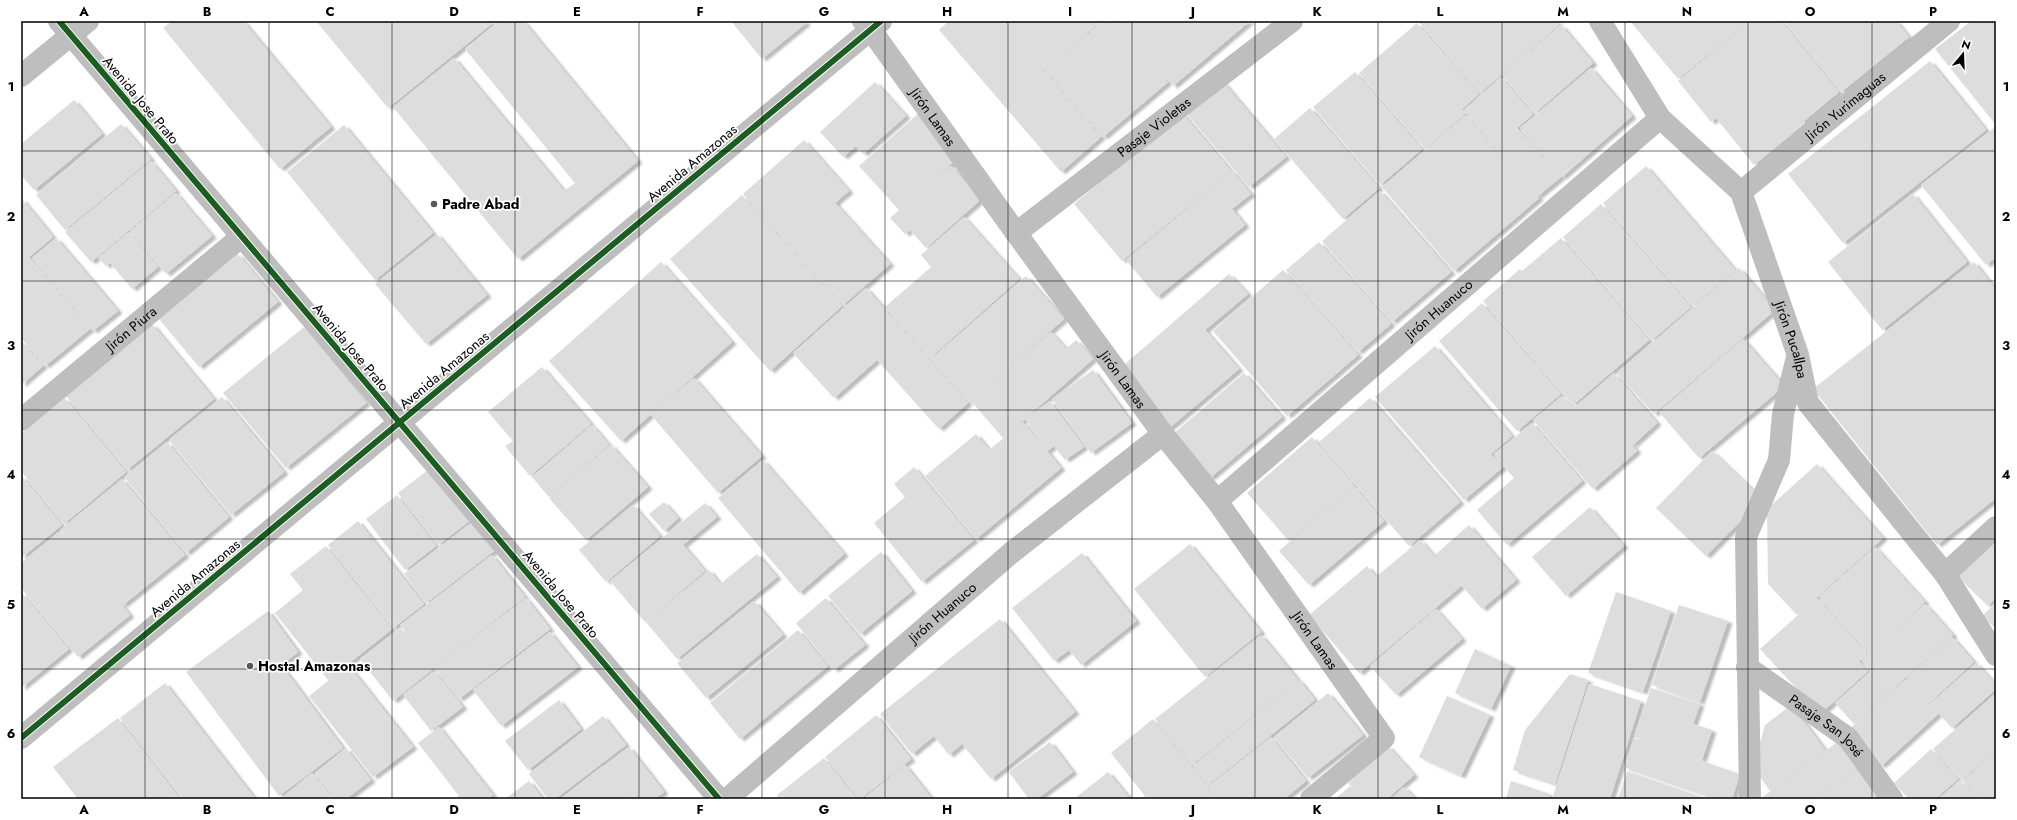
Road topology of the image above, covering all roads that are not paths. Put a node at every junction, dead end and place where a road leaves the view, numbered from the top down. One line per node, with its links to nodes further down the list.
1 (88, 21): 6 (street)
2 (1292, 21): 10 (street, Pasaje Violetas)
3 (1600, 21): 8 (street, Jirón Pucallpa)
4 (1949, 21): 9 (street, Jirón Yurimaguas)
5 (872, 24): 10 (street, Jirón Lamas); 14 (street, Avenida Amazonas)
6 (65, 28): 7 (street); 11 (street, Avenida Jose Prato)
7 (21, 76)
8 (1660, 118): 9 (street, Jirón Pucallpa); 16 (street, Jirón Huanuco)
9 (1741, 192): 12 (street, Jirón Pucallpa)
10 (1016, 233): 15 (street, Jirón Lamas)
11 (242, 237): 13 (street, Jirón Piura); 14 (street, Avenida Jose Prato)
12 (1798, 354): 18 (street, Jirón Pucallpa); 20 (street)
13 (21, 420)
14 (400, 422): 21 (street, Avenida Amazonas); 22 (street, Avenida Jose Prato)
15 (1163, 434): 16 (street, Jirón Lamas); 23 (street, Jirón Huanuco)
16 (1217, 501): 24 (street, Jirón Lamas)
17 (1996, 527): 18 (street)
18 (1945, 574): 19 (street, Jirón Pucallpa)
19 (1996, 655)
20 (1747, 667): 25 (street); 26 (street, Pasaje San José)
21 (21, 738)
22 (719, 799)
23 (727, 799)
24 (1311, 799)
25 (1750, 799)
26 (1892, 799)

